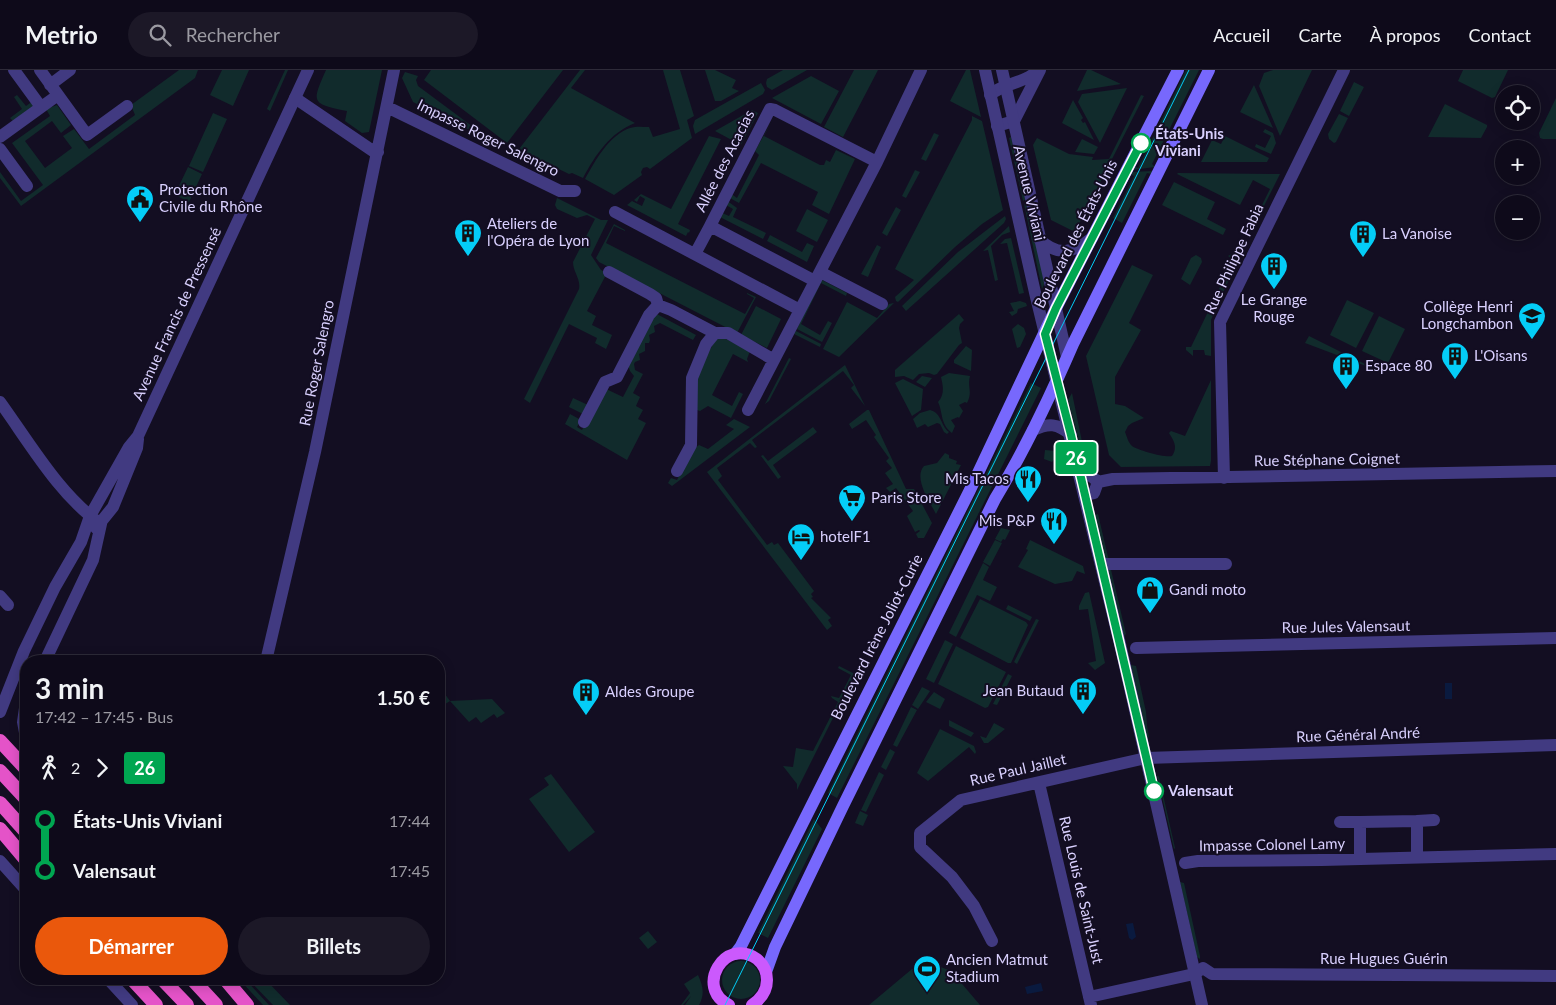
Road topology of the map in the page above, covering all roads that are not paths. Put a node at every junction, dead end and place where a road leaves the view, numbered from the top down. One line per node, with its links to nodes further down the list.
1 (14, 70): 18 (street)
2 (40, 70): 14 (street)
3 (70, 70): 14 (street)
4 (308, 70): 16 (street, Avenue Francis de Pressensé)
5 (394, 70): 19 (street, Rue Roger Salengro)
6 (921, 70): 25 (street)
7 (985, 70): 15 (street, Avenue Viviani)
8 (1003, 70): 9 (street); 13 (street, Avenue Viviani)
9 (1038, 70): 13 (street); 20 (street)
10 (1178, 70): 30 (main road, Boulevard des États-Unis)
11 (1209, 70): 41 (main road)
12 (1344, 70): 53 (street, Rue Philippe Fabia)
13 (1005, 86): 15 (street); 20 (street, Avenue Viviani)
14 (54, 90): 17 (street); 18 (street)
15 (990, 95): 21 (street, Avenue Viviani)
16 (295, 98): 24 (street); 49 (street, Avenue Francis de Pressensé)
17 (127, 106)
18 (41, 107): 22 (street)
19 (387, 107): 24 (street, Rue Roger Salengro); 27 (street, Impasse Roger Salengro)
20 (1014, 121): 21 (street); 31 (street, Avenue Viviani)
21 (997, 126): 40 (street, Avenue Viviani)
22 (0, 137)
23 (0, 149): 26 (street)
24 (378, 152): 66 (street, Rue Roger Salengro)
25 (877, 162): 29 (street, Allée des Acacias); 34 (street)
26 (27, 186)
27 (575, 192)
28 (615, 212): 32 (street)
29 (710, 226): 32 (street, Allée des Acacias); 34 (street, Allée des Acacias)
30 (1092, 238): 31 (street); 37 (main road, Boulevard des États-Unis)
31 (1039, 239): 37 (street, Avenue Viviani)
32 (694, 254): 38 (street)
33 (610, 272): 36 (street)
34 (818, 276): 35 (street, Allée des Acacias); 38 (street)
35 (882, 304)
36 (658, 306): 39 (street); 46 (street)
37 (1056, 308): 40 (main road, Boulevard des États-Unis); 41 (street, Avenue Viviani)
38 (800, 310): 42 (street)
39 (715, 333): 42 (street); 50 (street)
40 (1045, 334): 43 (street, Avenue Viviani); 92 (main road, Boulevard Irène Joliot-Curie)
41 (1067, 357): 43 (main road)
42 (774, 360): 45 (street)
43 (1057, 381): 47 (main road); 48 (street, Avenue Viviani)
44 (0, 402): 56 (street)
45 (748, 410)
46 (584, 422)
47 (1032, 430): 48 (street); 93 (main road)
48 (1071, 435): 52 (street, Avenue Viviani)
49 (138, 436): 56 (street, Avenue Francis de Pressensé); 57 (street, Avenue Francis de Pressensé)
50 (677, 471)
51 (1556, 472): 53 (street, Rue Stéphane Coignet)
52 (1080, 476): 54 (street, Rue Stéphane Coignet); 55 (street, Avenue Viviani)
53 (1224, 478): 54 (street, Rue Stéphane Coignet)
54 (1098, 482): 55 (street)
55 (1084, 495): 59 (street, Avenue Viviani)
56 (90, 516): 57 (street); 58 (street, Avenue Francis de Pressensé)
57 (101, 524): 58 (street, Avenue Francis de Pressensé); 65 (street)
58 (81, 542): 64 (street, Avenue Francis de Pressensé)
59 (1101, 564): 60 (street); 62 (street, Avenue Viviani)
60 (1226, 564)
61 (1556, 638): 63 (street, Rue Jules Valensaut)
62 (1120, 644): 63 (street); 67 (street, Avenue Viviani)
63 (1136, 648): 67 (street)
64 (22, 655)
65 (48, 655)
66 (267, 655)
67 (1123, 658): 72 (street, Avenue Viviani)
68 (20, 661): 69 (street, Avenue Francis de Pressensé)
69 (0, 712)
70 (0, 741): 73 (highway)
71 (1556, 746): 72 (street, Rue Général André)
72 (1146, 758): 75 (street, Rue Paul Jaillet); 89 (street, Avenue Viviani)
73 (20, 763)
74 (0, 771): 76 (highway)
75 (1039, 783): 91 (street, Rue Paul Jaillet); 103 (street, Rue Louis de Saint-Just)
76 (20, 793)
77 (0, 803): 82 (highway)
78 (1434, 820): 79 (street, Impasse Colonel Lamy)
79 (1417, 821): 81 (street, Impasse Colonel Lamy); 86 (street)
80 (1340, 822): 81 (street)
81 (1360, 822): 87 (street, Impasse Colonel Lamy)
82 (20, 825)
83 (0, 829): 84 (highway)
84 (20, 853)
85 (1556, 854): 86 (street, Impasse Colonel Lamy)
86 (1416, 857): 87 (street, Impasse Colonel Lamy)
87 (1360, 859): 89 (street, Impasse Colonel Lamy)
88 (0, 861): 90 (street)
89 (1171, 867): 94 (street, Avenue Viviani)
90 (20, 883)
91 (992, 941)
92 (735, 954): 93 (main road); 102 (main road)
93 (766, 972): 112 (main road)
94 (1194, 974): 95 (street, Rue Hugues Guérin); 103 (street); 113 (street, Avenue Viviani)
95 (1556, 976)
96 (114, 985): 104 (street)
97 (138, 985): 105 (highway)
98 (168, 985): 106 (highway)
99 (198, 985): 107 (highway)
100 (230, 985): 108 (highway)
101 (230, 985): 109 (highway)
102 (716, 992): 110 (main road); 111 (main road)
103 (1090, 1001)
104 (132, 1005)
105 (156, 1005)
106 (187, 1005)
107 (216, 1005)
108 (247, 1005)
109 (251, 1005)
110 (712, 1005)
111 (729, 1005)
112 (752, 1005)
113 (1202, 1005)

